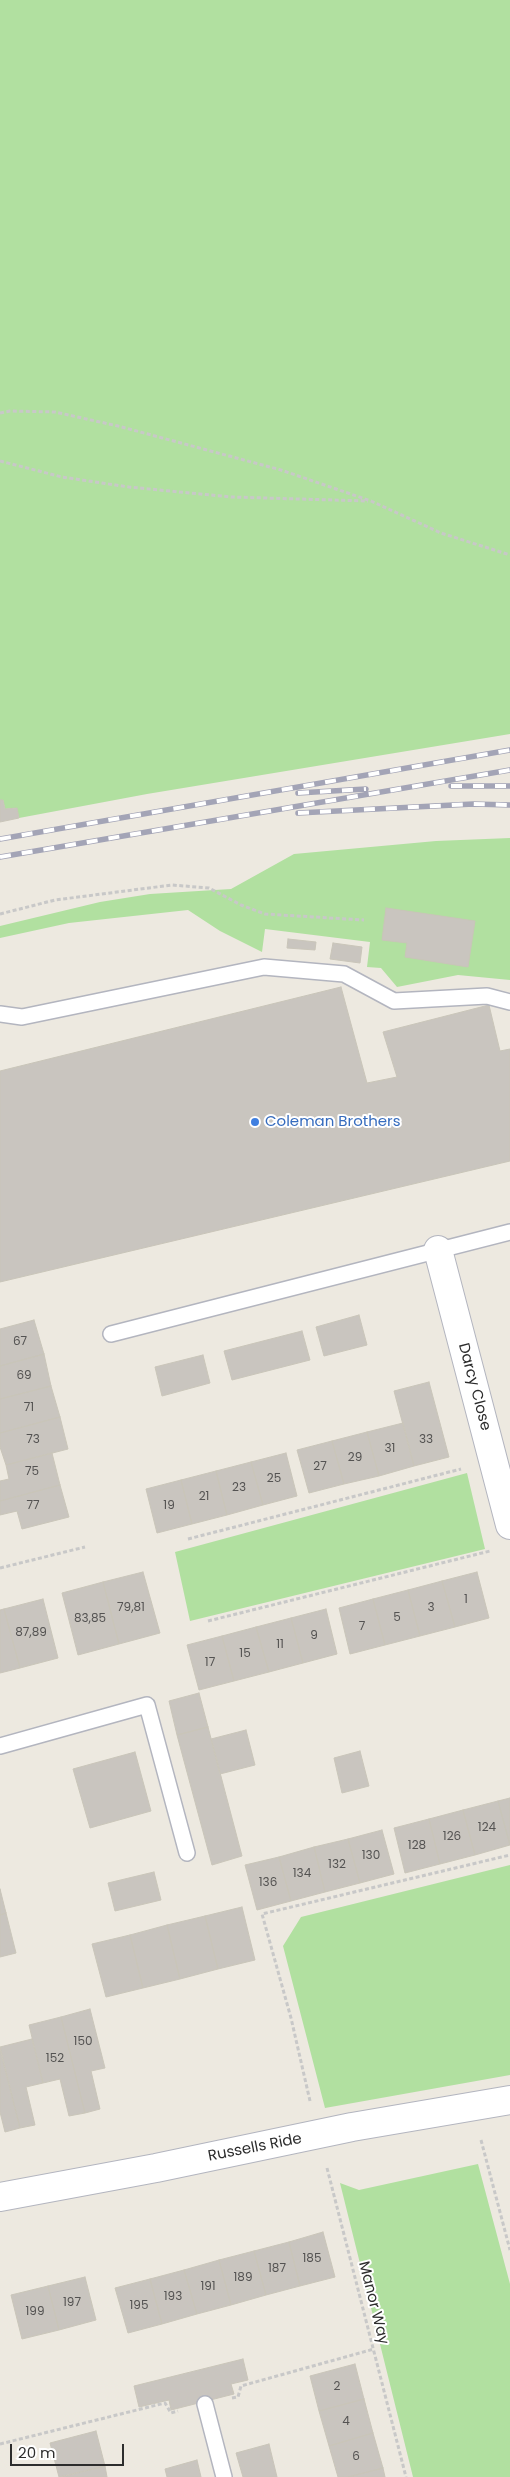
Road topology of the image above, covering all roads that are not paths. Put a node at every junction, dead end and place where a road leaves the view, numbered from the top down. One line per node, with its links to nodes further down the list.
1 (510, 1002): 2 (lane)
2 (0, 1014)
3 (510, 1232): 4 (lane)
4 (438, 1250): 5 (lane); 6 (street, Darcy Close)
5 (111, 1334)
6 (510, 1525)
7 (0, 1746): 8 (lane)
8 (187, 1853)
9 (510, 2100): 10 (street, Russells Ride)
10 (0, 2197)
11 (205, 2404): 12 (lane)
12 (224, 2477)

